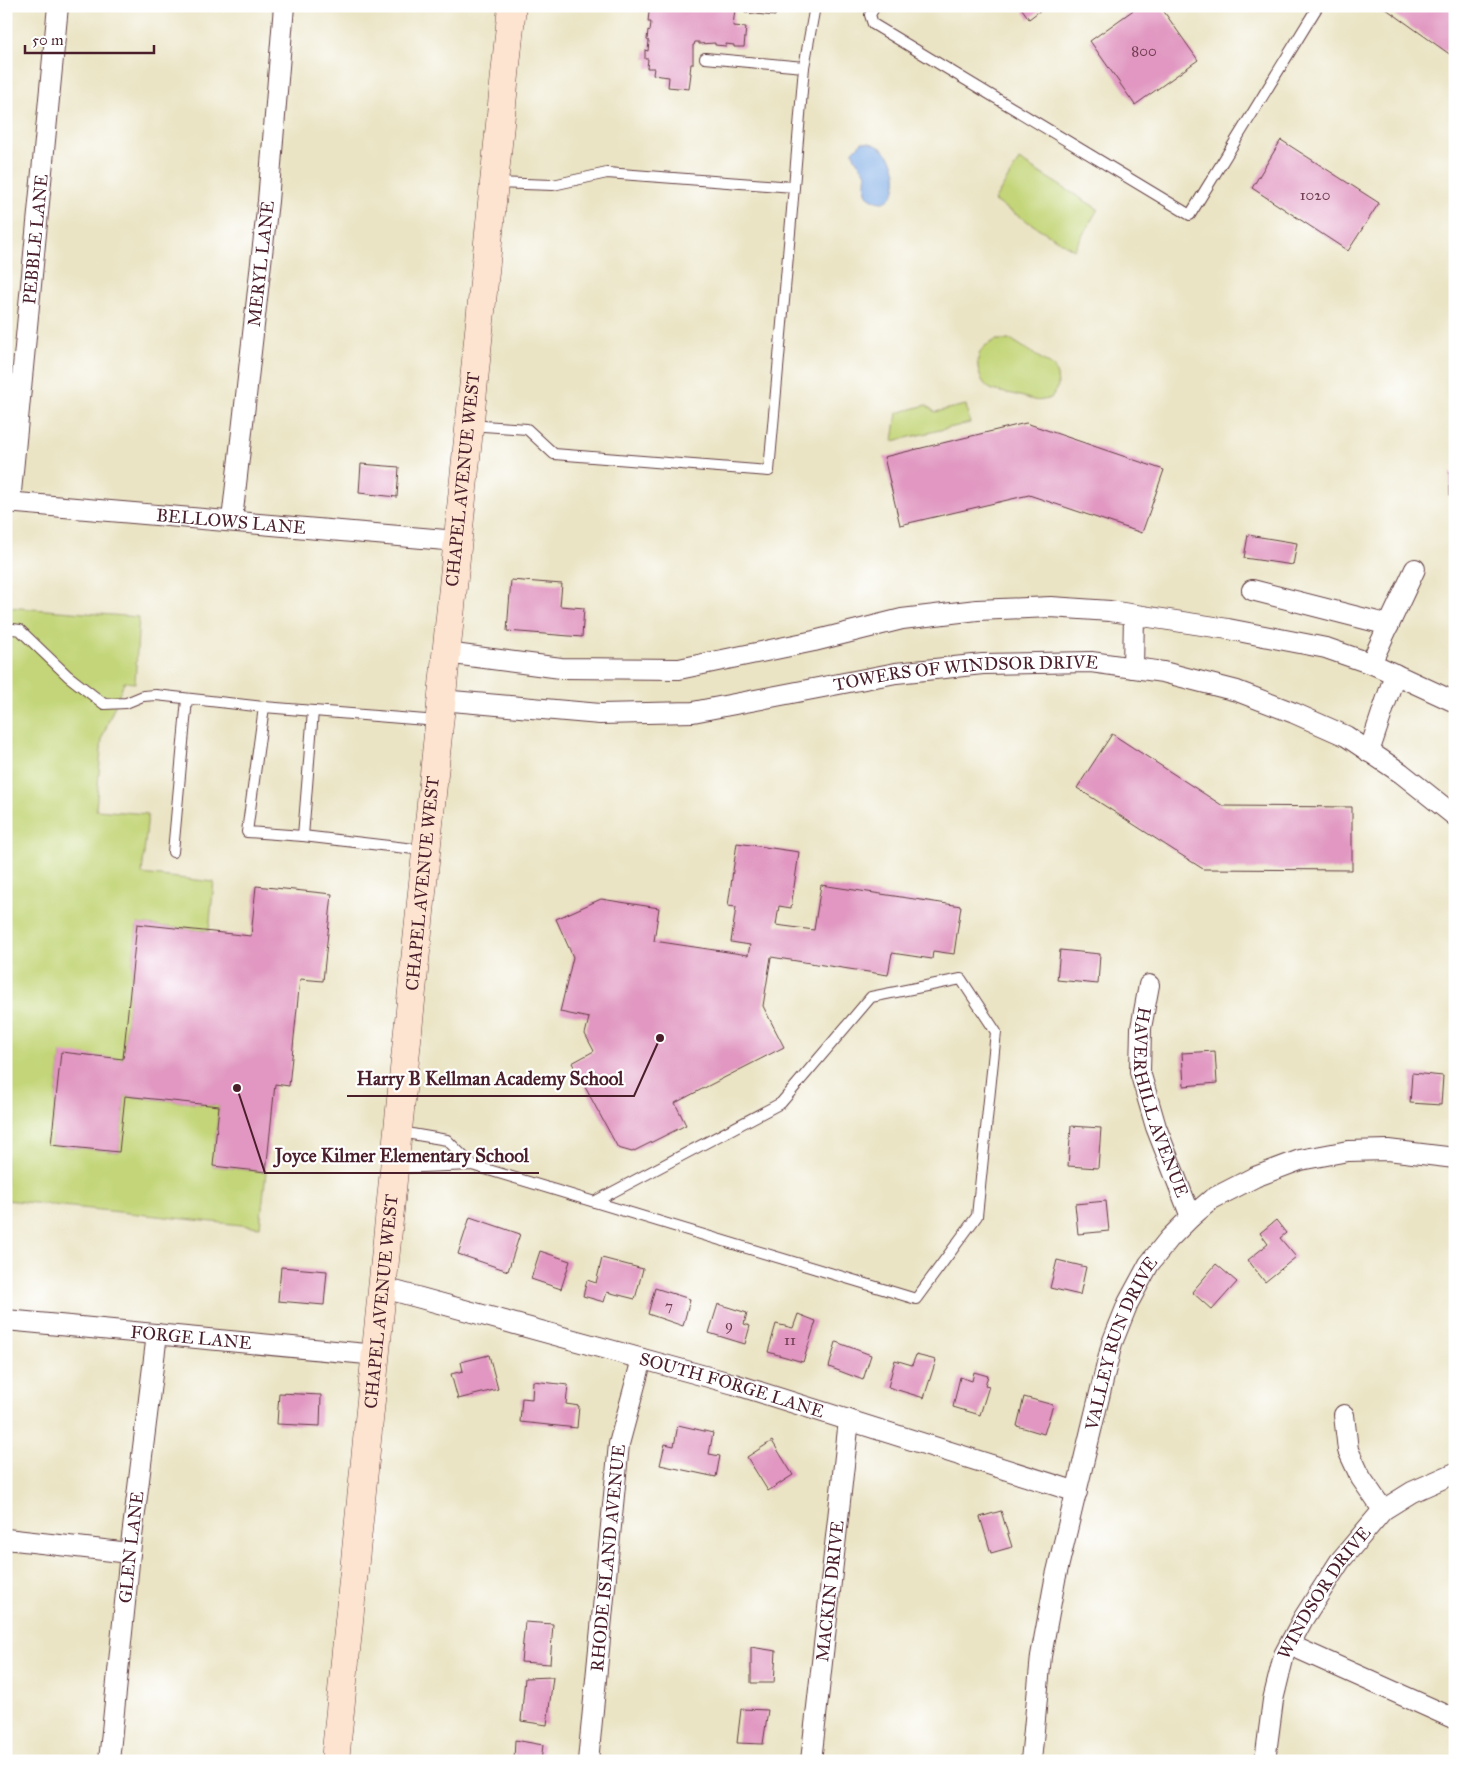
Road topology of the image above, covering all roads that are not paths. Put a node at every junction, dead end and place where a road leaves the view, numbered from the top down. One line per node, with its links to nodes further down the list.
1 (58, 6): 12 (street, PEBBLE LANE)
2 (284, 6): 13 (street, MERYL LANE)
3 (512, 6): 9 (main road, CHAPEL AVENUE WEST)
4 (814, 6): 8 (lane)
5 (875, 6): 6 (lane)
6 (1318, 6)
7 (705, 58): 8 (lane)
8 (804, 67): 10 (lane)
9 (493, 183): 10 (lane); 11 (main road, CHAPEL AVENUE WEST)
10 (794, 187): 11 (lane)
11 (468, 424): 14 (main road, CHAPEL AVENUE WEST)
12 (8, 502): 13 (street, BELLOWS LANE)
13 (232, 520): 14 (street, BELLOWS LANE)
14 (457, 541): 20 (main road, CHAPEL AVENUE WEST)
15 (1415, 569): 18 (street)
16 (1252, 590): 18 (street)
17 (1134, 615): 20 (street); 21 (street); 22 (street)
18 (1389, 625): 21 (street)
19 (6, 628): 24 (lane)
20 (446, 653): 28 (main road, CHAPEL AVENUE WEST)
21 (1371, 663): 23 (street)
22 (1133, 668): 28 (street, TOWERS OF WINDSOR DRIVE); 29 (street, TOWERS OF WINDSOR DRIVE)
23 (1395, 674): 25 (street); 29 (street)
24 (187, 699): 26 (lane); 33 (lane)
25 (1455, 702)
26 (264, 707): 27 (lane); 31 (lane)
27 (313, 711): 28 (lane); 31 (lane)
28 (440, 711): 32 (main road, CHAPEL AVENUE WEST)
29 (1369, 752): 30 (street, TOWERS OF WINDSOR DRIVE)
30 (1455, 816)
31 (303, 836): 32 (lane)
32 (426, 850): 35 (main road, CHAPEL AVENUE WEST)
33 (173, 852)
34 (1149, 985): 40 (street, HAVERHILL AVENUE)
35 (399, 1132): 37 (lane); 38 (main road, CHAPEL AVENUE WEST)
36 (1455, 1158): 40 (street, VALLEY RUN DRIVE)
37 (472, 1165): 38 (lane); 39 (lane)
38 (395, 1168): 41 (main road, CHAPEL AVENUE WEST)
39 (594, 1202): 39 (lane)
40 (1190, 1218): 49 (street, VALLEY RUN DRIVE)
41 (384, 1288): 44 (main road, CHAPEL AVENUE WEST); 45 (street, SOUTH FORGE LANE)
42 (6, 1320): 43 (street, FORGE LANE)
43 (157, 1334): 44 (street, FORGE LANE); 52 (street, GLEN LANE)
44 (377, 1355): 56 (main road, CHAPEL AVENUE WEST)
45 (642, 1359): 47 (street, SOUTH FORGE LANE); 57 (street, RHODE ISLAND AVENUE)
46 (1344, 1415): 50 (street)
47 (849, 1420): 49 (street, SOUTH FORGE LANE); 58 (street, MACKIN DRIVE)
48 (1455, 1473): 50 (street, WINDSOR DRIVE)
49 (1077, 1492): 59 (street, VALLEY RUN DRIVE)
50 (1383, 1510): 53 (street, WINDSOR DRIVE)
51 (6, 1539): 52 (street)
52 (130, 1553): 55 (street, GLEN LANE)
53 (1290, 1645): 54 (street); 60 (street, WINDSOR DRIVE)
54 (1455, 1719)
55 (109, 1761)
56 (335, 1761)
57 (588, 1761)
58 (811, 1761)
59 (1031, 1761)
60 (1265, 1761)

